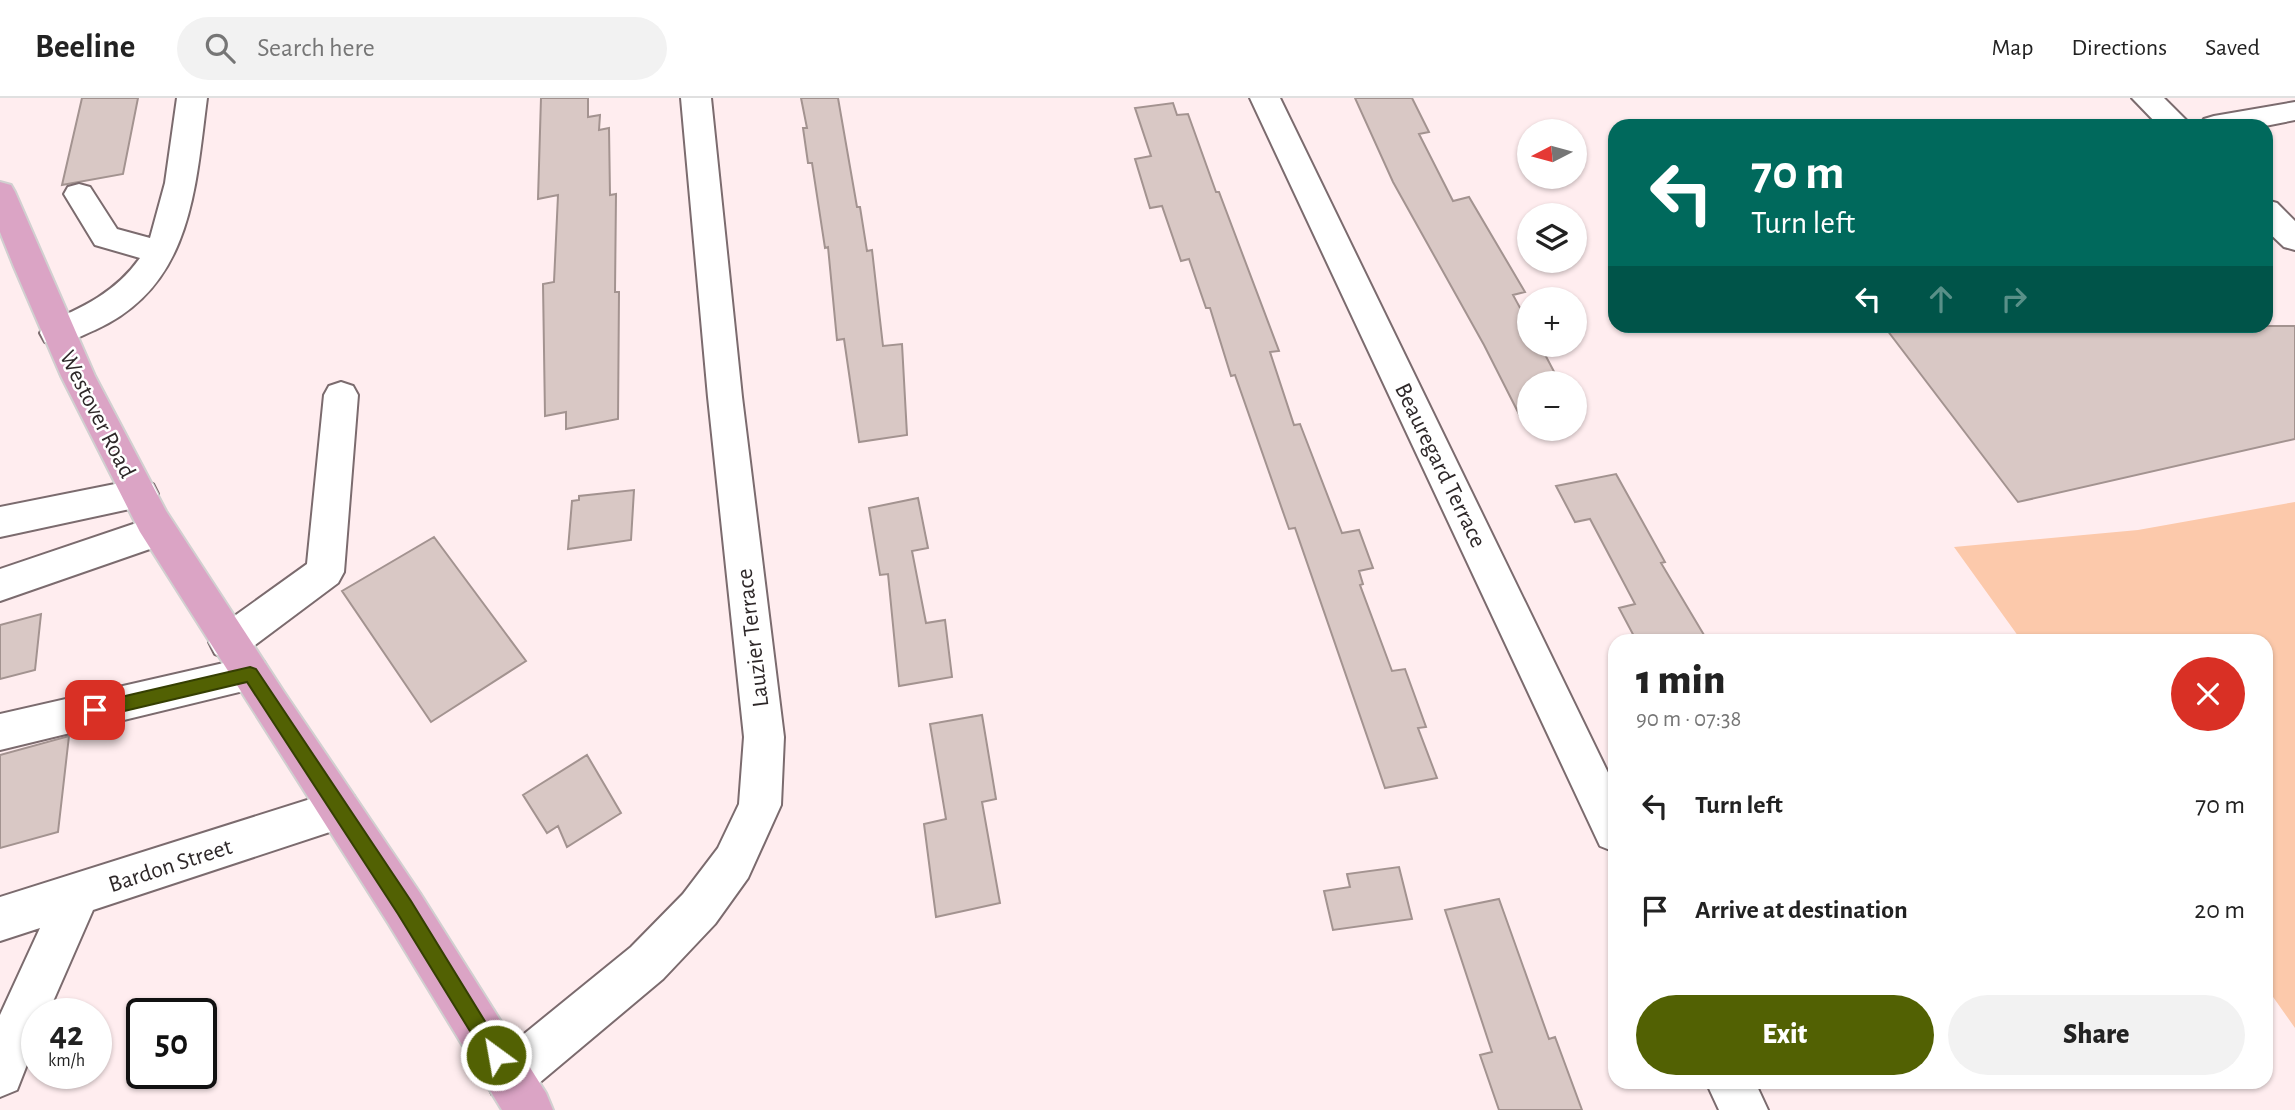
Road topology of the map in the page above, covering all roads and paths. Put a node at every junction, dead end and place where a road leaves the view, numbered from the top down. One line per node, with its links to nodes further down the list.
1 (192, 98): 12 (street)
2 (696, 98): 27 (street, Lauzier Terrace)
3 (1265, 98): 22 (street, Beauregard Terrace)
4 (2147, 98): 6 (street)
5 (2295, 111): 7 (street)
6 (2170, 119)
7 (2252, 119)
8 (0, 192): 13 (main road, Westover Road)
9 (79, 194): 12 (street)
10 (2273, 218): 11 (street)
11 (2295, 239)
12 (159, 252): 13 (street)
13 (57, 333): 15 (main road, Westover Road)
14 (341, 395): 19 (street)
15 (140, 494): 16 (street); 17 (main road, Westover Road)
16 (0, 522)
17 (157, 531): 18 (street); 19 (main road, Westover Road)
18 (0, 585)
19 (233, 647): 20 (street); 21 (main road, Westover Road)
20 (0, 732)
21 (339, 810): 23 (street, Bardon Street); 27 (main road, Westover Road)
22 (1608, 817)
23 (78, 894): 24 (street, Bardon Street); 25 (street)
24 (0, 919)
25 (0, 1073)
26 (1734, 1089): 28 (street)
27 (519, 1093)
28 (1744, 1110)

